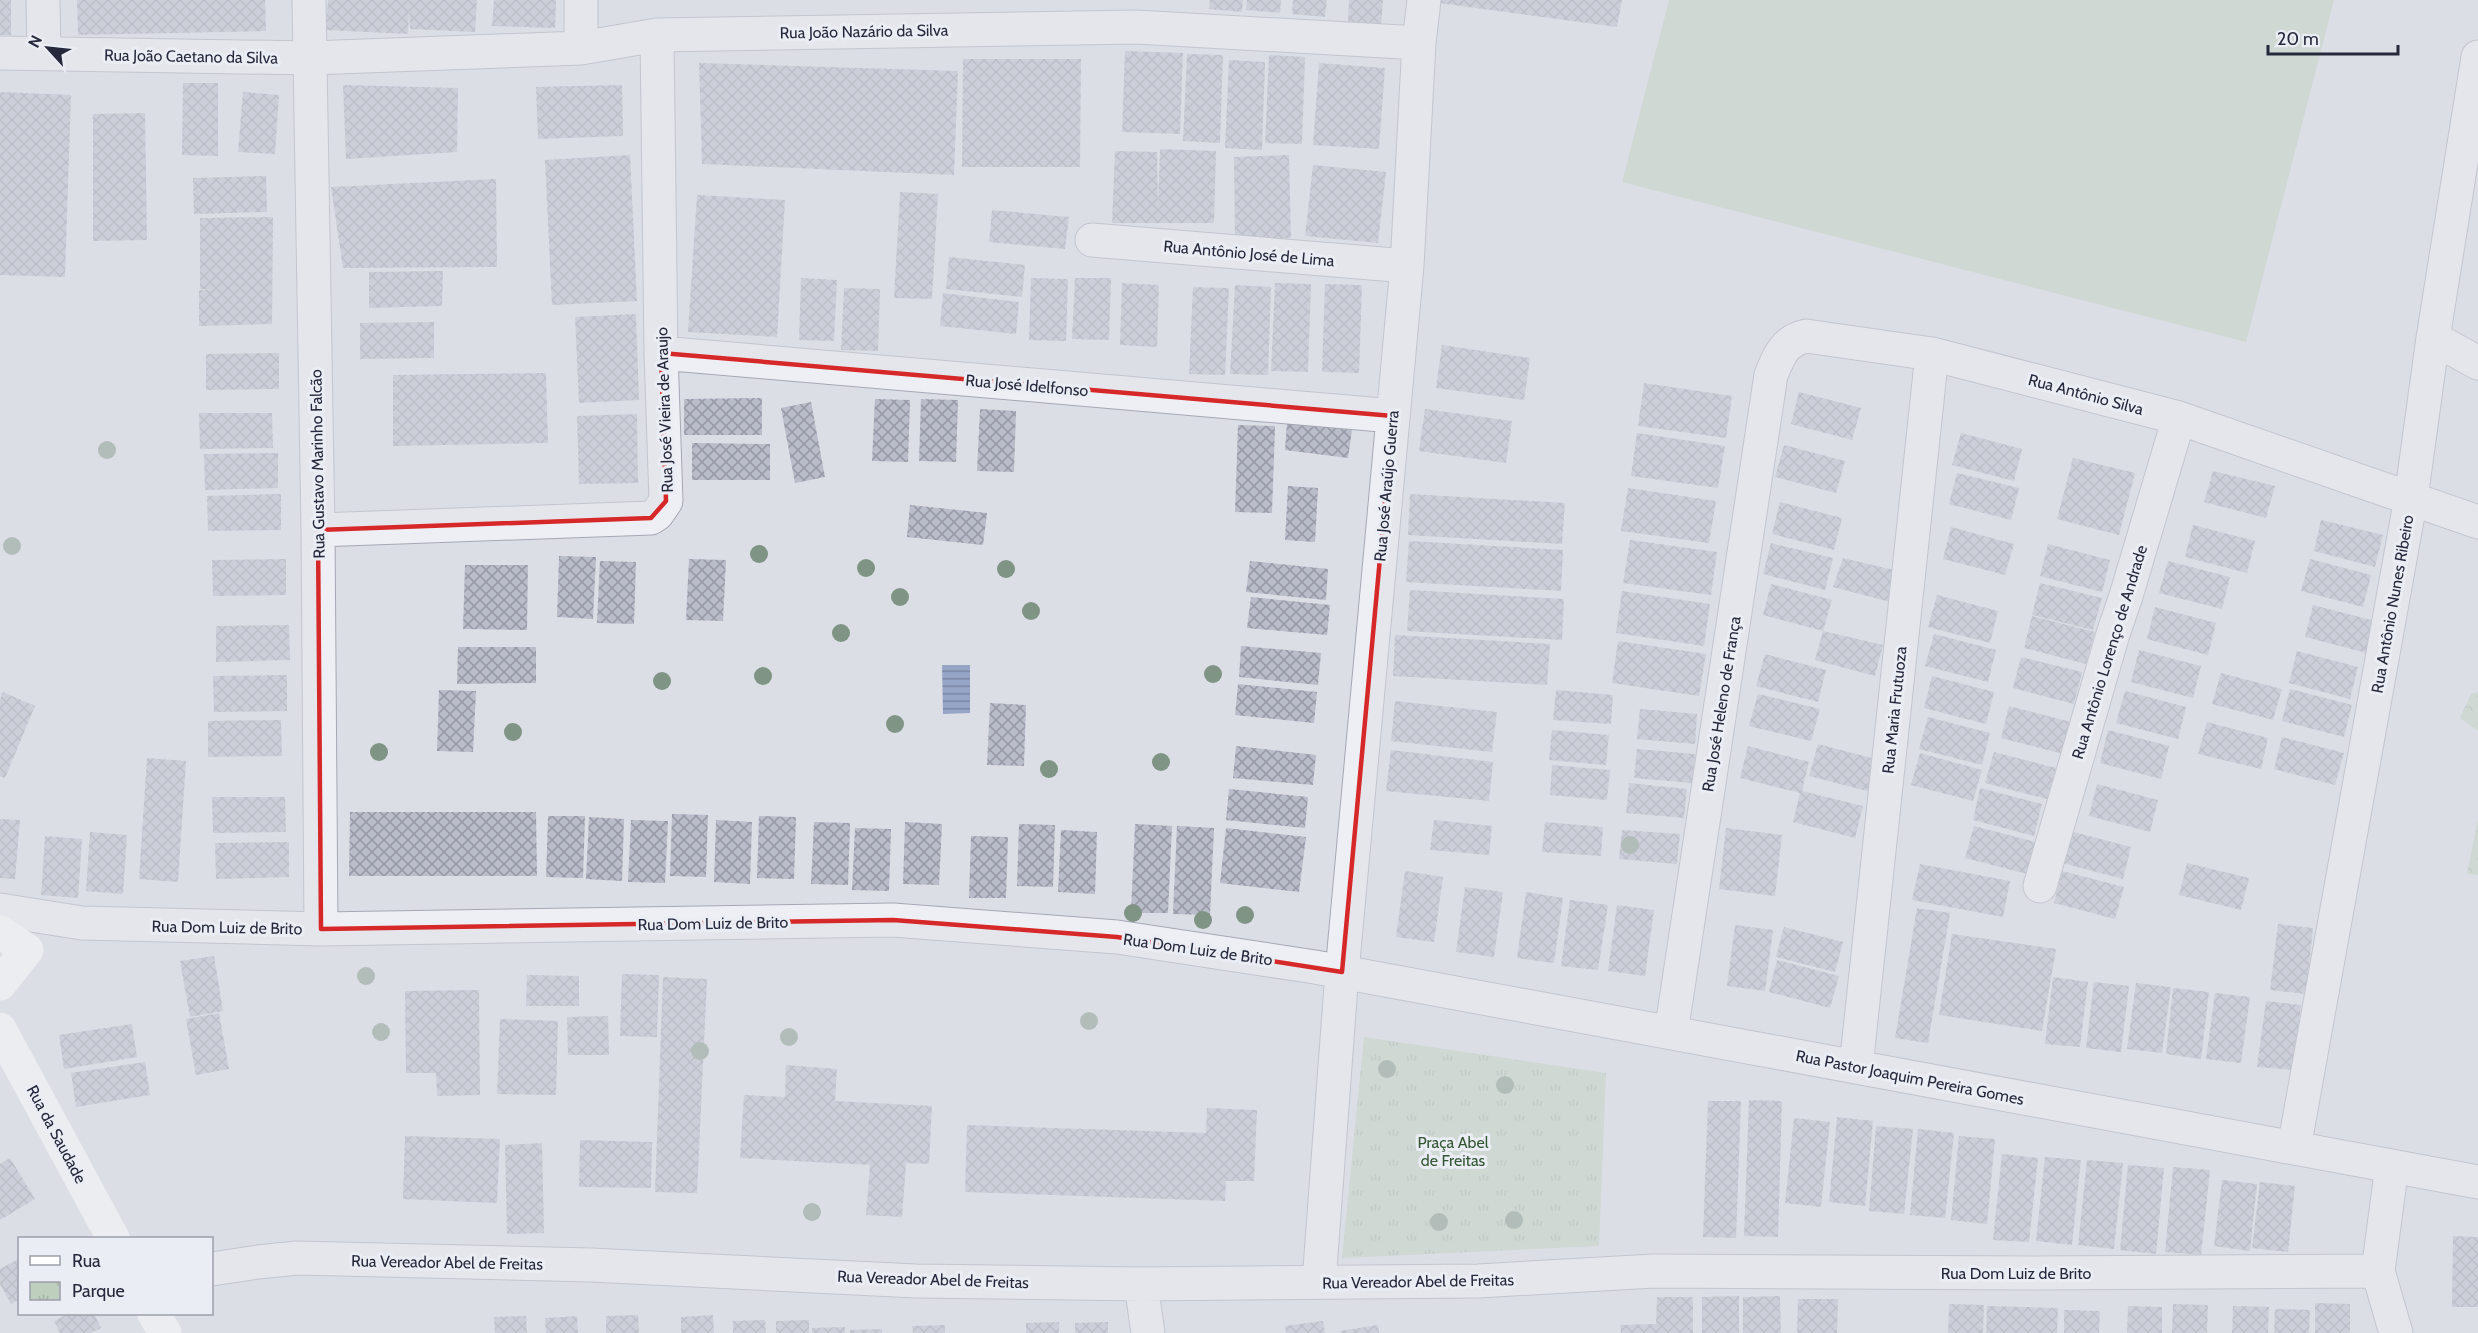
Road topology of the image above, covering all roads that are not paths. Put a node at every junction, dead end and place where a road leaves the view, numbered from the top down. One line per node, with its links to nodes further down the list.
1 (43, 0): 9 (street)
2 (309, 0): 11 (street, Rua Gustavo Marinho Falcão)
3 (581, 0): 7 (street)
4 (1424, 0): 6 (street, Rua José Araújo Guerra)
5 (657, 35): 6 (street, Rua João Nazário da Silva); 7 (street, Rua João Nazário da Silva); 15 (street, Rua José Vieira de Araujo)
6 (1419, 44): 13 (street, Rua José Araújo Guerra)
7 (581, 48): 11 (street, Rua João Nazário da Silva)
8 (0, 53): 9 (street, Rua João Caetano da Silva)
9 (44, 53): 11 (street, Rua João Caetano da Silva)
10 (2478, 57): 14 (street, Rua Antônio Nunes Ribeiro)
11 (310, 58): 23 (street, Rua Gustavo Marinho Falcão)
12 (1092, 240): 13 (street, Rua Antônio José de Lima)
13 (1407, 266): 19 (street, Rua José Araújo Guerra)
14 (2433, 338): 17 (street); 21 (street, Rua Antônio Nunes Ribeiro)
15 (661, 353): 19 (street, Rua José Idelfonso); 23 (street, Rua José Vieira de Araujo)
16 (1932, 354): 18 (street, Rua Antônio Silva); 20 (street, Rua Antônio Silva); 34 (street, Rua Maria Frutuoza)
17 (2478, 363)
18 (1772, 375): 33 (street, Rua José Heleno de França)
19 (1392, 416): 30 (street, Rua José Araújo Guerra)
20 (2179, 418): 21 (street, Rua Antônio Silva); 24 (street, Rua Antônio Lorenço de Andrade)
21 (2411, 498): 22 (street, Rua Antônio Silva); 35 (street, Rua Antônio Nunes Ribeiro)
22 (2478, 522)
23 (318, 530): 27 (street, Rua Gustavo Marinho Falcão)
24 (2040, 886)
25 (0, 910): 26 (street, Rua Dom Luiz de Brito)
26 (82, 923): 27 (street, Rua Dom Luiz de Brito); 29 (street, Rua Dom Luiz de Brito)
27 (321, 929): 30 (street, Rua Dom Luiz de Brito)
28 (0, 932): 29 (main road)
29 (27, 950): 31 (main road)
30 (1342, 972): 33 (street, Rua Pastor Joaquim Pereira Gomes); 42 (street)
31 (0, 984)
32 (0, 1029): 38 (main road, Rua da Saudade)
33 (1671, 1033): 34 (street, Rua Pastor Joaquim Pereira Gomes)
34 (1856, 1067): 35 (street, Rua Pastor Joaquim Pereira Gomes)
35 (2294, 1148): 36 (street, Rua Pastor Joaquim Pereira Gomes)
36 (2392, 1166): 37 (street, Rua Pastor Joaquim Pereira Gomes); 41 (street)
37 (2478, 1182)
38 (112, 1237)
39 (213, 1269): 43 (street, Rua Vereador Abel de Freitas)
40 (1654, 1271): 41 (street, Rua Dom Luiz de Brito); 42 (street, Rua Vereador Abel de Freitas)
41 (2378, 1271): 47 (street)
42 (1319, 1282): 43 (street, Rua Vereador Abel de Freitas)
43 (1141, 1284): 46 (street)
44 (155, 1315): 45 (main road)
45 (165, 1333)
46 (1148, 1333)
47 (2396, 1333)

